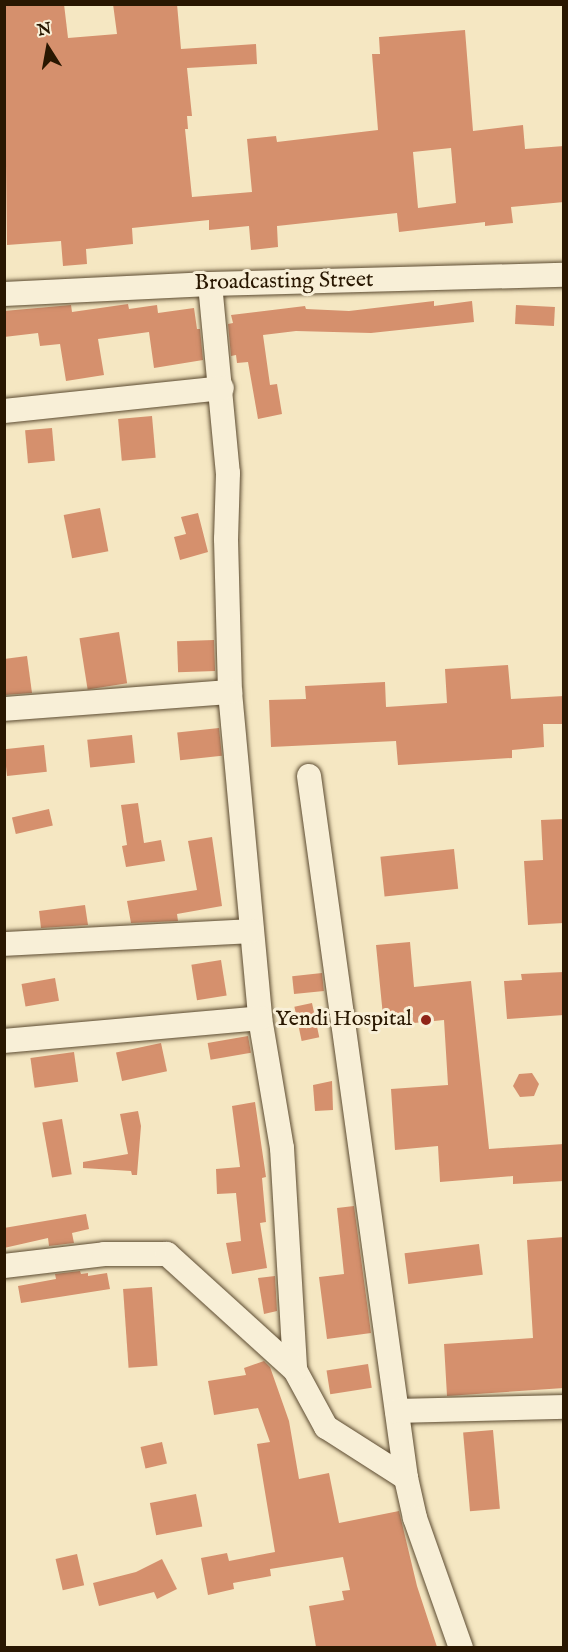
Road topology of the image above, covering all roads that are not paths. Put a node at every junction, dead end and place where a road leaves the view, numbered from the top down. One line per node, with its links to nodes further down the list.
1 (564, 275): 2 (street, Broadcasting Street)
2 (210, 284): 3 (street, Broadcasting Street); 4 (street)
3 (4, 294)
4 (222, 388): 5 (street); 6 (street)
5 (4, 411)
6 (230, 692): 7 (street); 9 (street)
7 (4, 709)
8 (309, 776): 16 (street)
9 (251, 931): 10 (street); 11 (street)
10 (4, 944)
11 (260, 1018): 12 (street); 14 (street)
12 (4, 1041)
13 (4, 1266): 14 (street)
14 (296, 1370): 17 (street)
15 (564, 1407): 16 (street)
16 (397, 1411): 17 (street)
17 (406, 1478): 18 (street)
18 (461, 1647)

